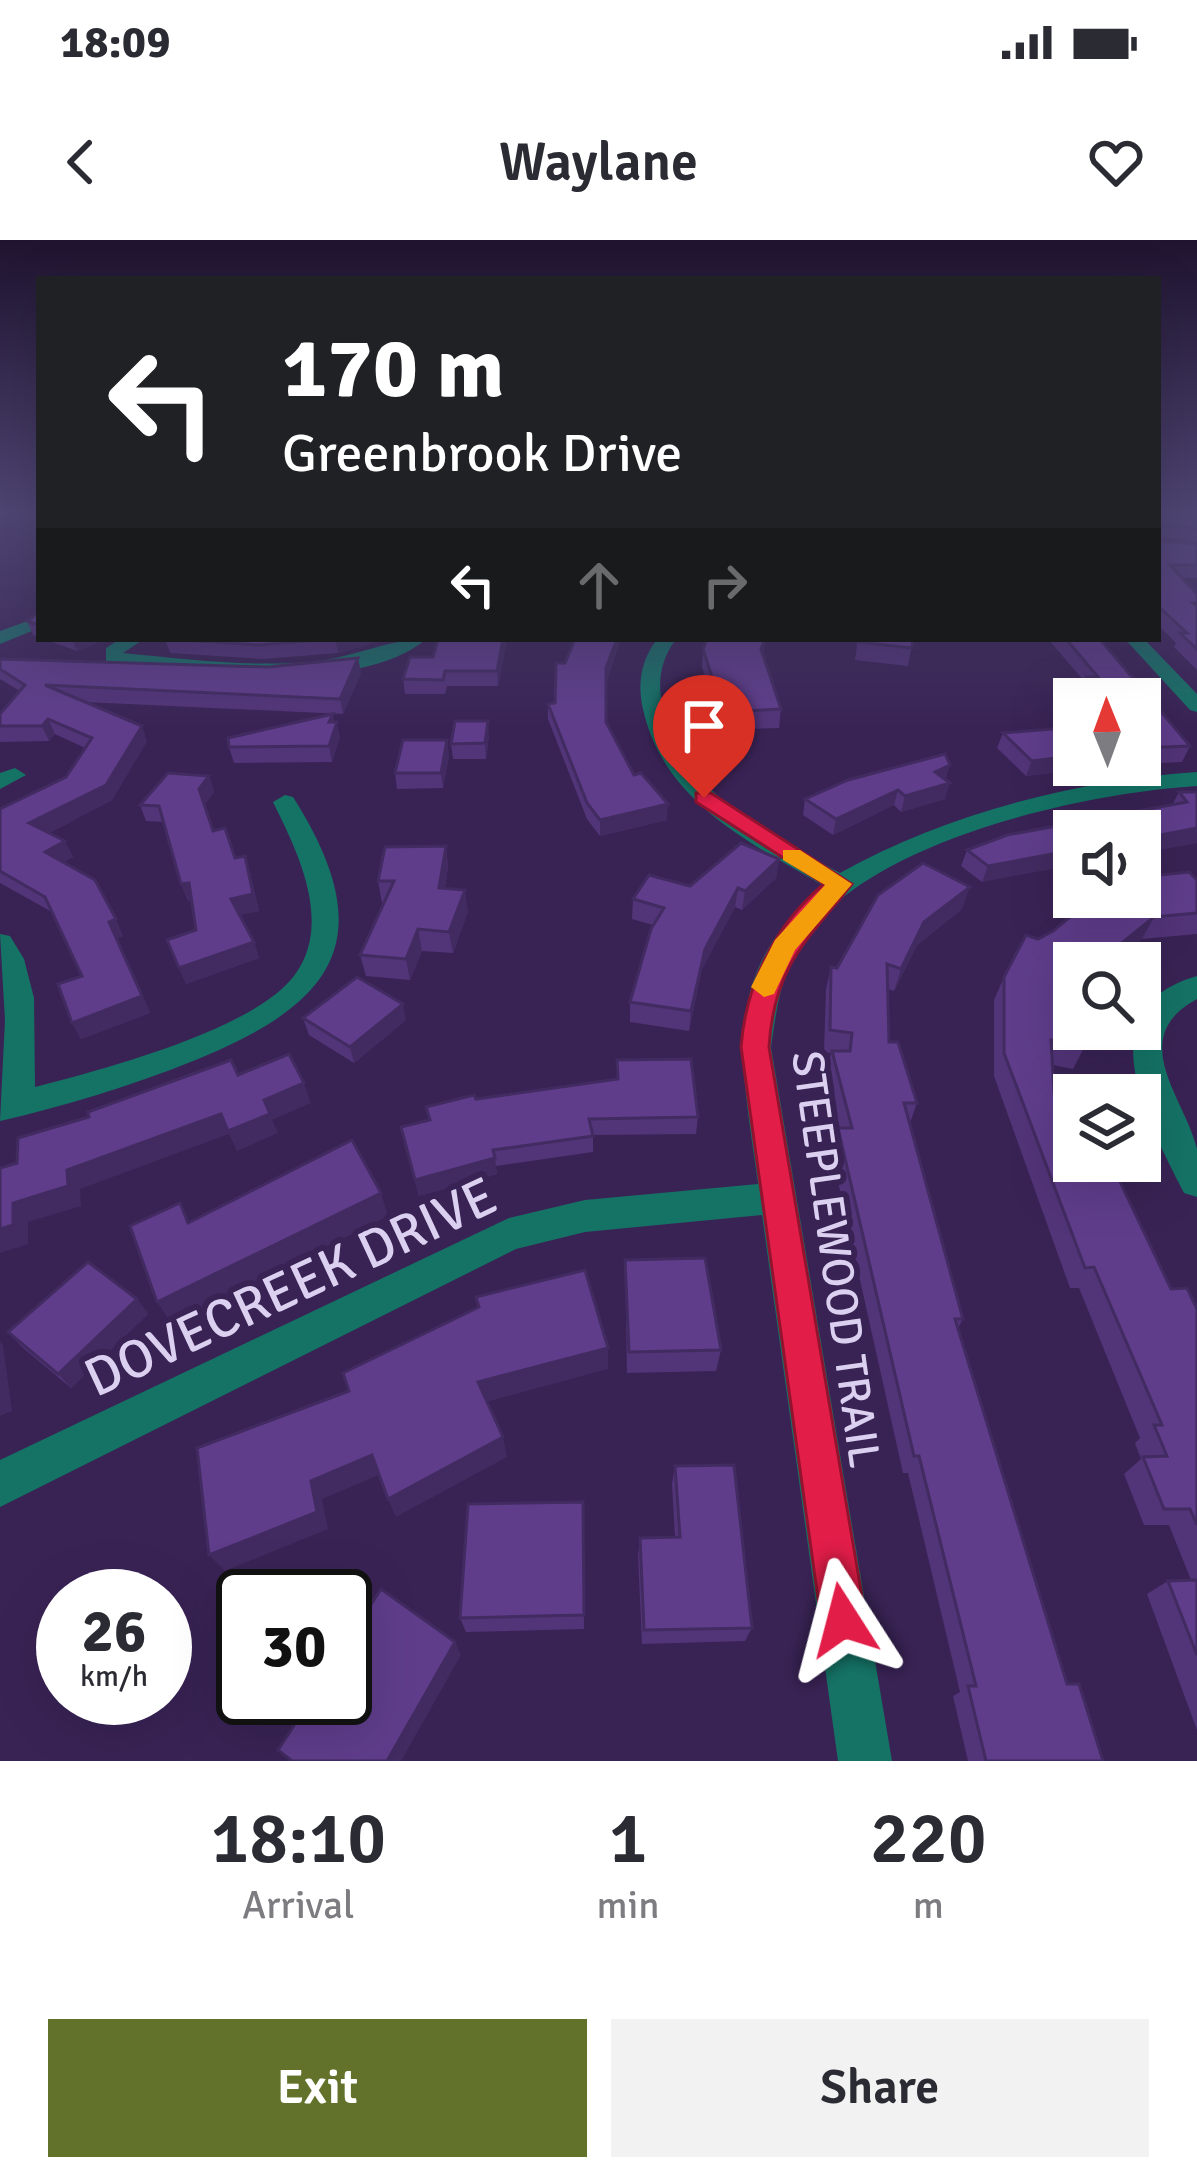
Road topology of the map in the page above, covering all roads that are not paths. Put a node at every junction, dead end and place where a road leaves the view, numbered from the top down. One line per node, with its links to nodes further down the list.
1 (36, 623): 2 (street)
2 (0, 638)
3 (129, 642): 4 (street)
4 (411, 642)
5 (665, 642): 10 (street)
6 (1137, 642): 7 (street)
7 (1197, 706)
8 (1197, 779): 10 (street, STEEPLEWOOD TRAIL)
9 (285, 802): 13 (street)
10 (840, 884): 15 (street, STEEPLEWOOD TRAIL)
11 (0, 943): 13 (street)
12 (1197, 986): 14 (street)
13 (9, 1106)
14 (1197, 1182)
15 (778, 1198): 16 (street, DOVECREEK DRIVE); 17 (street, STEEPLEWOOD TRAIL)
16 (0, 1484)
17 (865, 1761)

